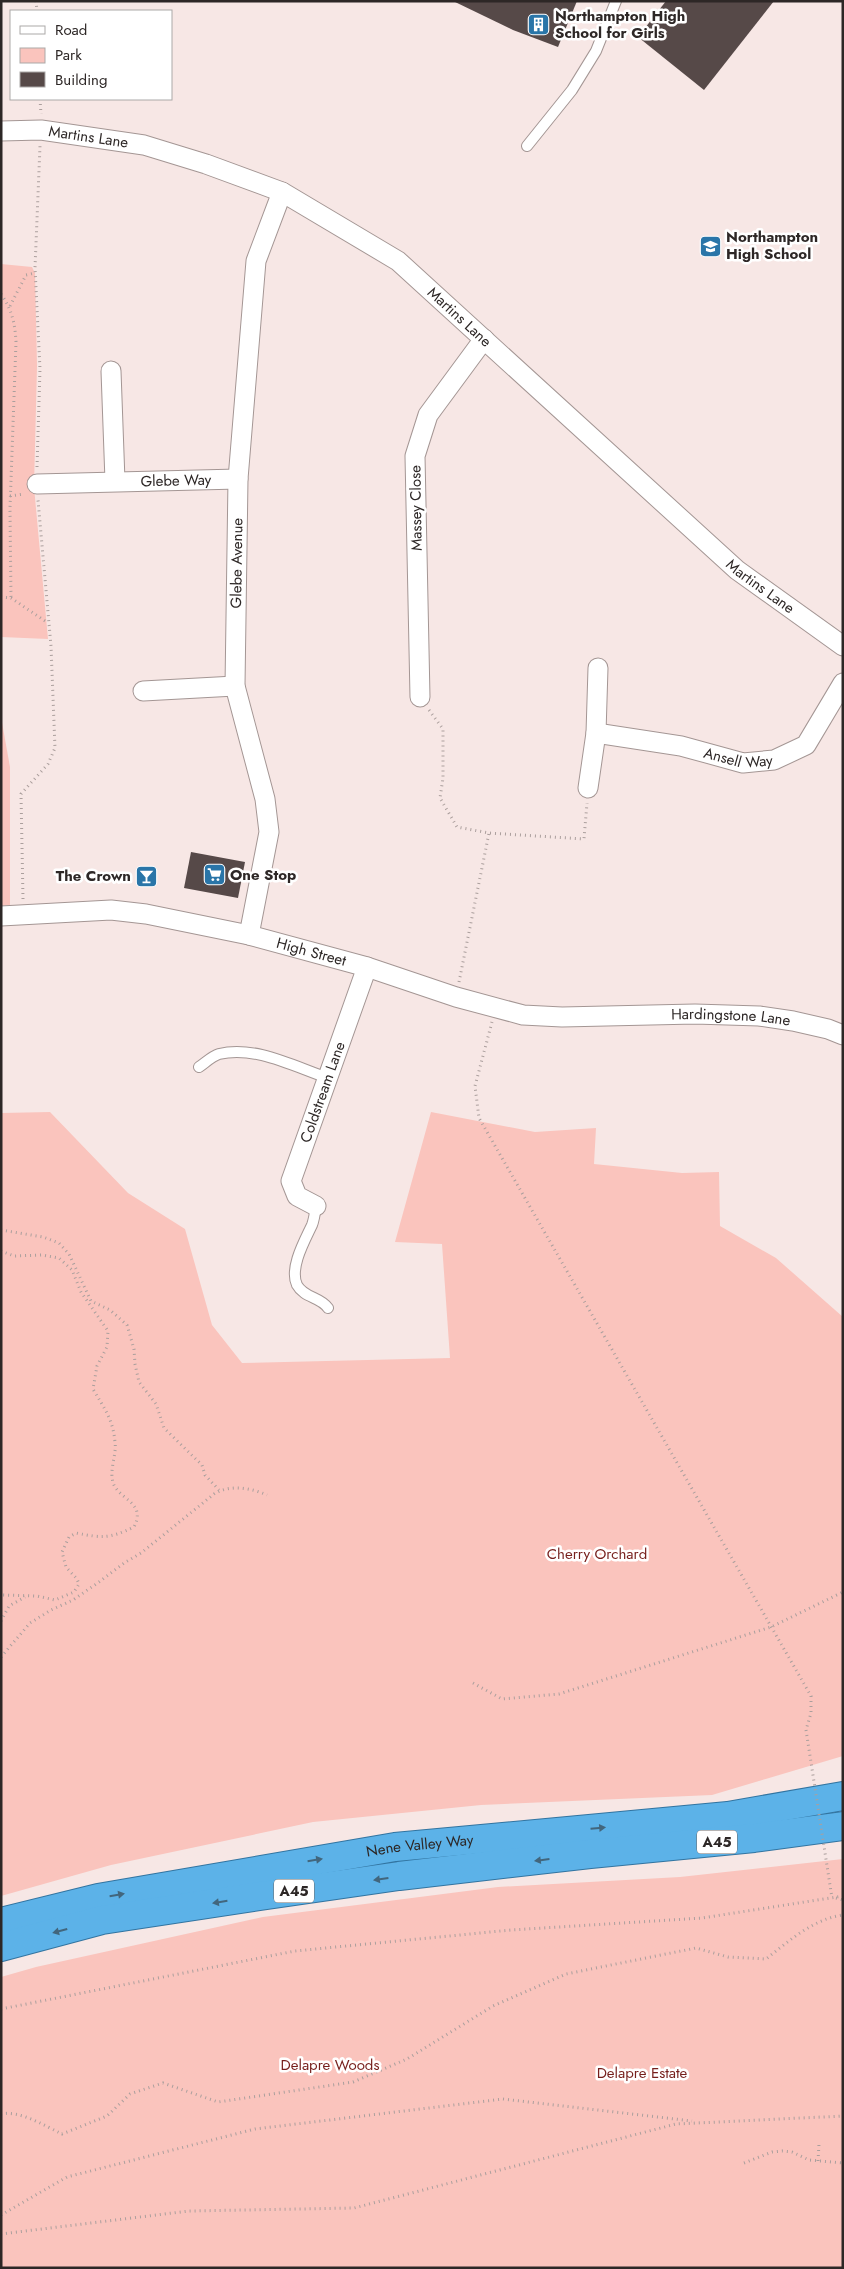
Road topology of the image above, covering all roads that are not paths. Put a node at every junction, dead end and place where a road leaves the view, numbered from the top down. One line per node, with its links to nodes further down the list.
1 (616, 1): 3 (lane)
2 (1, 131): 4 (street, Martins Lane)
3 (527, 146)
4 (282, 192): 5 (street, Martins Lane); 7 (street, Glebe Avenue)
5 (484, 339): 10 (street, Martins Lane); 15 (street, Massey Close)
6 (111, 371): 8 (street)
7 (238, 479): 8 (street, Glebe Way); 13 (street, Glebe Avenue)
8 (115, 481): 9 (street, Glebe Way)
9 (37, 484)
10 (843, 646)
11 (598, 668): 16 (street)
12 (843, 683): 16 (street, Ansell Way)
13 (235, 686): 14 (street); 19 (street, Glebe Avenue)
14 (143, 691)
15 (420, 697)
16 (596, 733): 17 (street)
17 (588, 788)
18 (1, 916): 19 (street, High Street)
19 (249, 935): 20 (street, High Street)
20 (367, 967): 21 (street, High Street); 24 (street, Coldstream Lane)
21 (616, 1016): 22 (street, Hardingstone Lane)
22 (843, 1035)
23 (199, 1067): 24 (lane)
24 (328, 1078): 25 (street, Coldstream Lane)
25 (316, 1206): 26 (lane)
26 (328, 1308)
27 (843, 1781): 29 (highway)
28 (843, 1796): 29 (highway, Nene Valley Way / A45)
29 (728, 1816): 33 (highway, Nene Valley Way / A45, one-way to 29)
30 (843, 1826): 32 (highway, Nene Valley Way / A45)
31 (843, 1839): 32 (highway)
32 (590, 1854): 34 (highway, Nene Valley Way / A45, one-way to 34)
33 (1, 1922)
34 (1, 1947)

